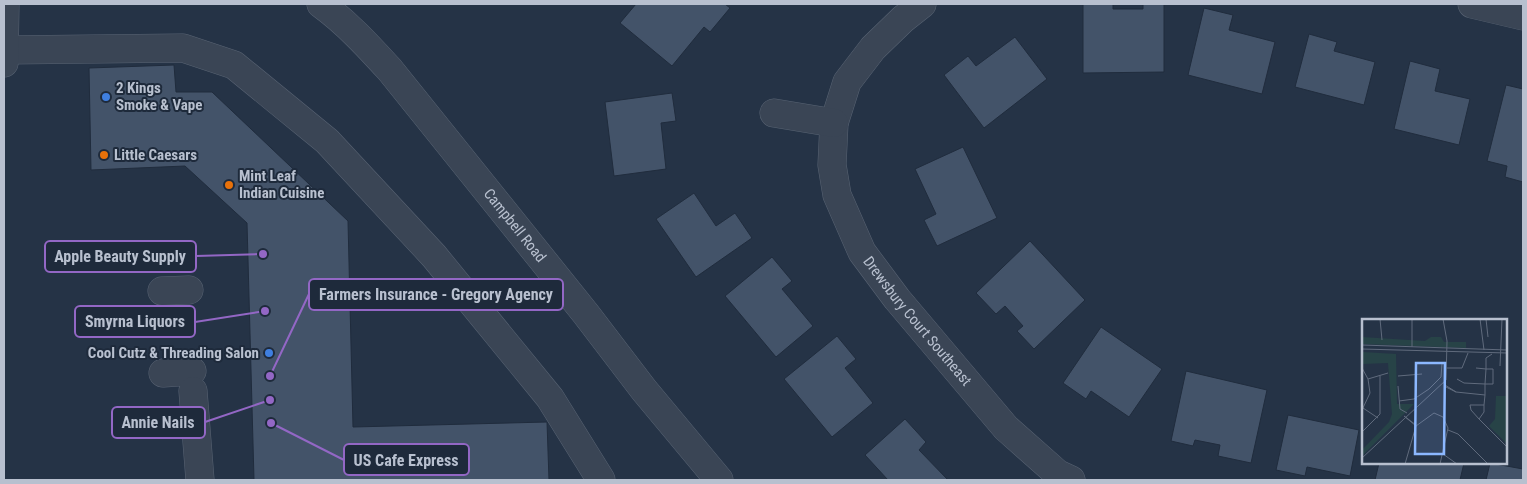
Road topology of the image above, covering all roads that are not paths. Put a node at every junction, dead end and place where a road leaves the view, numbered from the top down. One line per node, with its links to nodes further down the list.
1 (5, 4): 6 (street)
2 (922, 4): 8 (street, Drewsbury Court Southeast)
3 (1472, 4): 5 (street)
4 (339, 8): 15 (street, Campbell Road)
5 (1520, 12)
6 (4, 56): 14 (street)
7 (774, 113): 8 (street)
8 (834, 123): 13 (street, Drewsbury Court Southeast)
9 (189, 290): 10 (street)
10 (162, 291)
11 (164, 373): 12 (street)
12 (192, 463)
13 (1058, 479)
14 (601, 480)
15 (719, 480)

